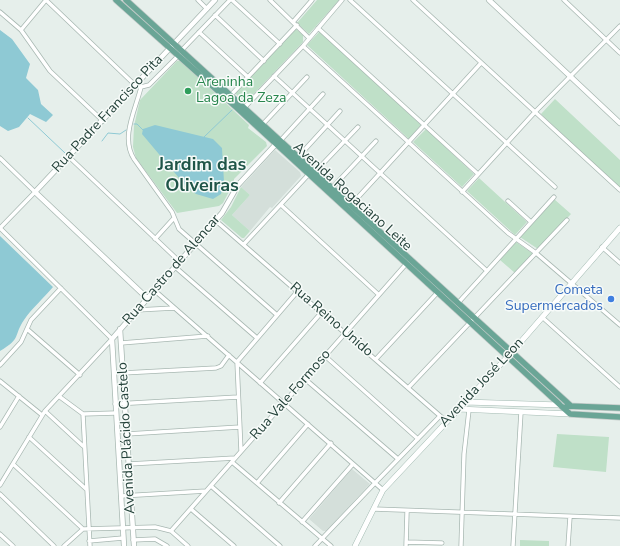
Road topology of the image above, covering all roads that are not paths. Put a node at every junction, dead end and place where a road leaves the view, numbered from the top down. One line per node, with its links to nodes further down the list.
1 (46, 0): 21 (street); 36 (street)
2 (116, 0): 26 (main road, Avenida Rogaciano Leite)
3 (126, 0): 26 (main road, Avenida Rogaciano Leite)
4 (198, 0): 14 (street)
5 (215, 0): 14 (street, Rua Padre Francisco Pita)
6 (231, 0): 16 (street, Rua Padre Francisco Pita); 25 (street)
7 (270, 0): 17 (street)
8 (312, 0): 17 (street)
9 (342, 0): 20 (street)
10 (350, 0): 40 (street)
11 (413, 0): 31 (street)
12 (490, 0): 35 (street)
13 (564, 0): 24 (street)
14 (207, 9): 26 (street, Rua Padre Francisco Pita)
15 (0, 12): 21 (street)
16 (215, 15): 22 (street, Rua Padre Francisco Pita); 30 (street)
17 (293, 22): 18 (street)
18 (297, 25): 23 (street); 25 (street)
19 (620, 26): 24 (street)
20 (318, 28): 23 (street); 50 (street)
21 (21, 30): 46 (street)
22 (199, 32): 28 (street, Rua Padre Francisco Pita); 33 (street)
23 (310, 38): 27 (street)
24 (606, 40): 29 (street); 35 (street)
25 (280, 44): 30 (street)
26 (172, 46): 28 (main road, Avenida Rogaciano Leite); 36 (street, Rua Padre Francisco Pita)
27 (303, 46): 32 (street); 55 (street)
28 (180, 53): 37 (street, Rua Padre Francisco Pita); 41 (main road, Avenida Rogaciano Leite)
29 (620, 53)
30 (264, 61): 33 (street)
31 (481, 63): 40 (street); 45 (street)
32 (274, 76): 38 (street); 42 (street)
33 (248, 77): 41 (street)
34 (307, 77): 38 (street)
35 (571, 77): 45 (street); 47 (street)
36 (135, 85): 37 (street); 46 (street, Rua Padre Francisco Pita)
37 (141, 87): 74 (street)
38 (293, 93): 43 (street); 48 (street)
39 (323, 94): 43 (street)
40 (453, 94): 50 (street); 56 (street)
41 (230, 97): 42 (main road, Avenida Rogaciano Leite)
42 (239, 106): 48 (main road, Avenida Rogaciano Leite); 54 (main road, Avenida Rogaciano Leite)
43 (310, 108): 49 (street); 54 (street)
44 (340, 111): 49 (street)
45 (535, 112): 56 (street); 67 (street)
46 (103, 121): 57 (street, Rua Padre Francisco Pita)
47 (620, 123)
48 (263, 124): 54 (main road, Avenida Rogaciano Leite)
49 (327, 124): 52 (street); 58 (street)
50 (424, 125): 55 (street); 64 (street)
51 (358, 127): 52 (street)
52 (344, 140): 59 (street); 61 (street)
53 (376, 141): 59 (street)
54 (278, 142): 58 (main road, Avenida Rogaciano Leite); 63 (main road, Avenida Rogaciano Leite); 75 (street, Rua Castro de Alencar)
55 (408, 143): 62 (street); 69 (street)
56 (506, 143): 64 (street); 65 (street)
57 (68, 156): 68 (street, Rua Padre Francisco Pita); 80 (street)
58 (299, 156): 61 (main road, Avenida Rogaciano Leite)
59 (361, 156): 62 (street); 66 (street)
60 (0, 158): 68 (street)
61 (315, 172): 66 (main road, Avenida Rogaciano Leite)
62 (380, 173): 73 (street); 90 (street)
63 (309, 174): 72 (street); 73 (main road, Avenida Rogaciano Leite)
64 (478, 174): 69 (street)
65 (555, 187)
66 (332, 188): 73 (main road, Avenida Rogaciano Leite)
67 (620, 190)
68 (35, 192): 78 (street, Rua Padre Francisco Pita); 97 (street)
69 (462, 192): 81 (street)
70 (554, 197): 77 (street)
71 (508, 201): 77 (street)
72 (280, 205): 83 (street); 96 (street)
73 (349, 207): 87 (main road, Avenida Rogaciano Leite)
74 (174, 218): 80 (street); 82 (street)
75 (215, 220): 82 (street, Rua Castro de Alencar); 83 (street, Rua Reino Unido)
76 (567, 220): 85 (street)
77 (531, 222): 81 (street)
78 (0, 228): 92 (street)
79 (620, 228): 84 (main road, Avenida José Leon)
80 (156, 239): 86 (street)
81 (516, 239): 85 (street); 90 (street)
82 (194, 244): 86 (street, Rua Castro de Alencar); 102 (street)
83 (244, 244): 94 (street, Rua Reino Unido)
84 (602, 247): 88 (street); 91 (main road, Avenida José Leon)
85 (536, 253): 91 (street); 104 (street)
86 (179, 261): 89 (street, Rua Castro de Alencar)
87 (409, 261): 95 (main road, Avenida Rogaciano Leite); 96 (street, Rua Vale Formoso); 98 (main road, Avenida Rogaciano Leite)
88 (620, 263)
89 (174, 266): 93 (street, Rua Castro de Alencar); 110 (street)
90 (486, 270): 98 (street)
91 (572, 283): 103 (main road, Avenida José Leon); 105 (street)
92 (61, 288): 106 (street); 111 (street)
93 (154, 290): 97 (street, Rua Castro de Alencar); 99 (street)
94 (297, 292): 101 (street, Rua Reino Unido); 102 (street)
95 (438, 292): 104 (main road, Avenida Rogaciano Leite); 116 (street)
96 (378, 294): 108 (street, Rua Vale Formoso)
97 (147, 298): 100 (street, Rua Castro de Alencar)
98 (458, 303): 104 (main road, Avenida Rogaciano Leite)
99 (174, 308): 100 (street); 109 (street)
100 (137, 310): 107 (street, Rua Castro de Alencar)
101 (321, 313): 108 (street, Rua Reino Unido); 124 (street)
102 (277, 315): 110 (street)
103 (542, 317): 113 (main road, Avenida José Leon); 125 (street)
104 (472, 320): 113 (main road, Avenida Rogaciano Leite); 126 (street)
105 (620, 325)
106 (27, 329): 118 (street); 121 (street)
107 (120, 329): 111 (street, Rua Castro de Alencar); 112 (street, Avenida Plácido Castelo)
108 (345, 333): 115 (street, Rua Vale Formoso); 116 (street, Rua Reino Unido)
109 (209, 336): 112 (street); 114 (street)
110 (257, 338): 117 (street)
111 (112, 339): 119 (street, Avenida Plácido Castelo); 121 (street)
112 (122, 343): 120 (street, Avenida Plácido Castelo)
113 (510, 354): 130 (main road, Avenida José Leon); 134 (main road, Avenida Rogaciano Leite); 135 (main road, Avenida Rogaciano Leite)
114 (229, 355): 117 (street); 120 (street)
115 (325, 356): 122 (street, Rua Vale Formoso); 153 (street)
116 (376, 360): 126 (street, Rua Reino Unido)
117 (236, 362): 124 (street); 128 (street)
118 (0, 365)
119 (113, 368): 120 (street); 132 (street, Avenida Plácido Castelo)
120 (123, 370): 133 (street, Avenida Plácido Castelo)
121 (80, 375): 129 (street)
122 (305, 379): 131 (street, Rua Vale Formoso); 158 (street)
123 (0, 381): 127 (street)
124 (260, 382): 131 (street)
125 (620, 387)
126 (408, 388): 145 (street, Rua Reino Unido)
127 (18, 396): 144 (street); 149 (street)
128 (238, 396): 133 (street); 150 (street)
129 (60, 397): 139 (street); 142 (street)
130 (465, 402): 134 (main road); 137 (main road, Avenida José Leon)
131 (284, 403): 148 (street); 156 (street, Rua Vale Formoso)
132 (115, 404): 133 (street); 141 (street, Avenida Plácido Castelo)
133 (125, 404): 151 (street, Avenida Plácido Castelo)
134 (561, 405): 135 (main road); 143 (main road, Avenida Rogaciano Leite)
135 (570, 406): 136 (main road)
136 (620, 408)
137 (458, 409): 138 (main road); 147 (main road, Avenida José Leon)
138 (469, 410): 140 (main road); 177 (street)
139 (46, 411): 144 (street); 155 (street)
140 (521, 412): 143 (main road); 178 (street)
141 (116, 413): 142 (street); 172 (street, Avenida Plácido Castelo)
142 (83, 414): 155 (street)
143 (570, 414): 146 (main road)
144 (42, 415): 152 (street)
145 (440, 416): 147 (street, Rua Reino Unido); 153 (street)
146 (620, 417)
147 (446, 421): 168 (main road, Avenida José Leon)
148 (308, 424): 154 (street); 163 (street)
149 (0, 427)
150 (240, 427): 151 (street); 156 (street)
151 (127, 434): 161 (street, Avenida Plácido Castelo)
152 (30, 437): 160 (street); 167 (street)
153 (418, 438): 158 (street)
154 (330, 444): 162 (street); 173 (street)
155 (83, 446): 167 (street)
156 (241, 451): 157 (street, Rua Vale Formoso)
157 (235, 458): 159 (street, Rua Vale Formoso); 161 (street)
158 (398, 460): 164 (street)
159 (232, 462): 163 (street); 166 (street, Rua Vale Formoso)
160 (13, 464): 165 (street); 182 (street)
161 (129, 464): 171 (street, Avenida Plácido Castelo)
162 (353, 464): 164 (street); 181 (street)
163 (257, 483): 173 (street)
164 (376, 483): 168 (street); 190 (street)
165 (0, 485)
166 (211, 486): 169 (street, Rua Vale Formoso); 203 (street)
167 (86, 489): 185 (street)
168 (383, 490): 175 (main road, Avenida José Leon)
169 (206, 491): 171 (street); 174 (street, Rua Vale Formoso)
170 (0, 494): 195 (street)
171 (130, 495): 172 (street); 184 (street, Avenida Plácido Castelo)
172 (121, 496): 183 (street, Avenida Plácido Castelo)
173 (279, 503): 181 (street)
174 (191, 508): 186 (street, Rua Vale Formoso); 202 (street)
175 (374, 509): 176 (street); 206 (main road, Avenida José Leon)
176 (407, 512): 177 (street); 193 (street)
177 (462, 514): 178 (street); 207 (street)
178 (514, 515): 179 (street); 208 (street)
179 (570, 517): 180 (street); 209 (street)
180 (620, 518)
181 (302, 522): 190 (street)
182 (83, 529): 185 (street); 196 (street)
183 (123, 529): 184 (street); 185 (street); 188 (street, Avenida Plácido Castelo)
184 (133, 529): 186 (street); 189 (street, Avenida Plácido Castelo)
185 (89, 531): 191 (street)
186 (171, 532): 201 (street)
187 (0, 534): 194 (street)
188 (123, 538): 191 (street); 198 (street, Avenida Plácido Castelo)
189 (133, 539): 199 (street, Avenida Plácido Castelo); 200 (street)
190 (322, 539): 204 (street); 205 (street)
191 (89, 540): 197 (street)
192 (442, 543): 193 (street)
193 (406, 544)
194 (13, 546)
195 (54, 546)
196 (64, 546)
197 (90, 546)
198 (124, 546)
199 (134, 546)
200 (167, 546)
201 (188, 546)
202 (234, 546)
203 (280, 546)
204 (315, 546)
205 (331, 546)
206 (355, 546)
207 (461, 546)
208 (513, 546)
209 (568, 546)

